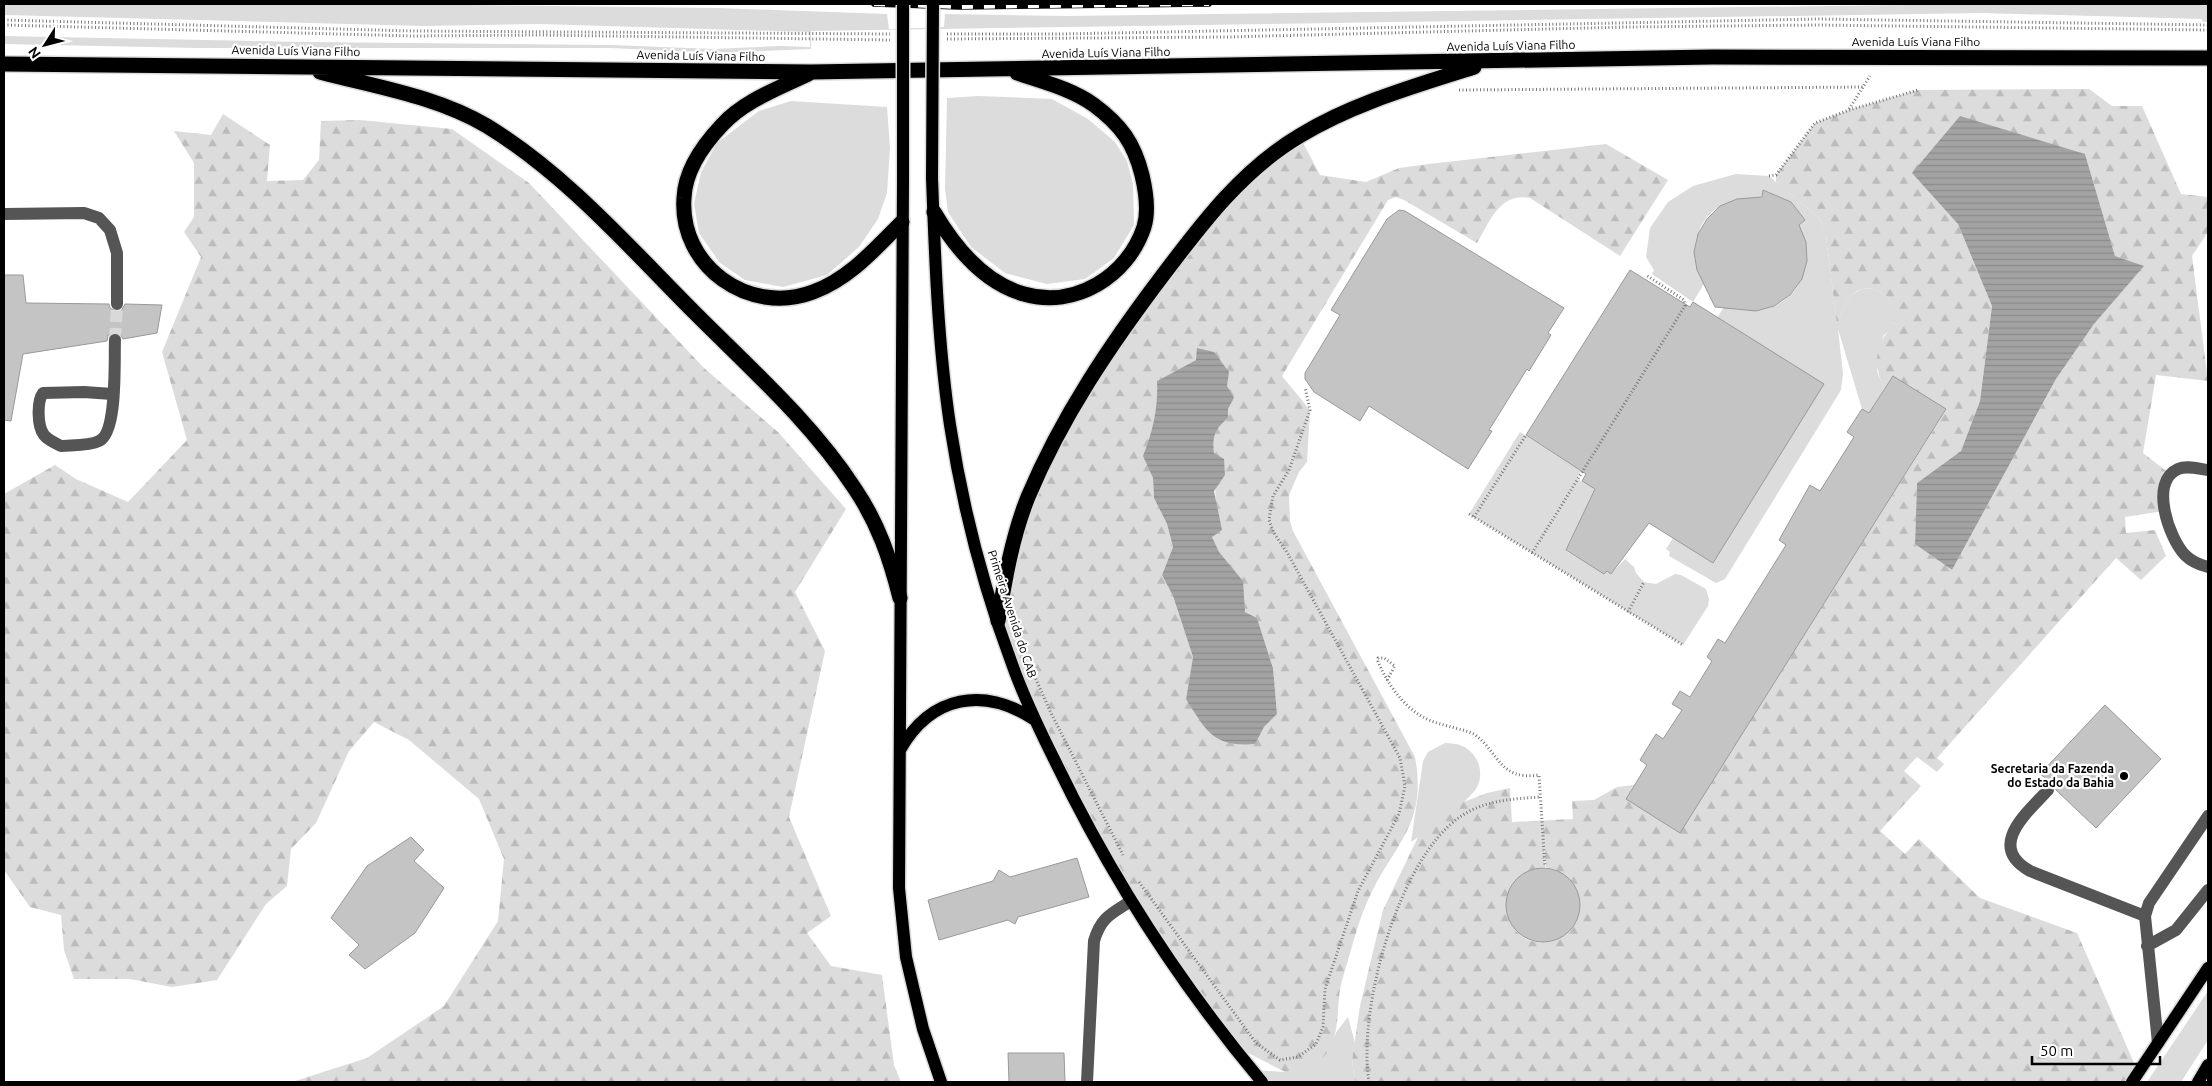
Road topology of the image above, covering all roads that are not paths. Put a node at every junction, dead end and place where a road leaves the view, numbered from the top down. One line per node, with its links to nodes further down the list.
1 (903, 4): 11 (main road, bridge)
2 (933, 4): 9 (main road, Primeira Avenida do CAB, bridge)
3 (2208, 58): 4 (highway, Avenida Luís Viana Filho)
4 (1490, 61): 7 (highway, Avenida Luís Viana Filho); 18 (highway)
5 (4, 64): 6 (highway, Avenida Luís Viana Filho)
6 (300, 66): 8 (highway, Avenida Luís Viana Filho); 17 (highway)
7 (1006, 69): 8 (highway, Avenida Luís Viana Filho); 9 (highway)
8 (811, 72): 11 (highway)
9 (934, 212): 18 (main road, Primeira Avenida do CAB)
10 (4, 214): 12 (lane)
11 (902, 222): 17 (main road)
12 (117, 304)
13 (115, 340): 14 (lane)
14 (112, 394): 14 (lane)
15 (2208, 470): 16 (lane)
16 (2208, 567)
17 (900, 598): 20 (main road)
18 (998, 621): 19 (main road, Primeira Avenida do CAB)
19 (1035, 720): 20 (main road); 24 (main road, Primeira Avenida do CAB)
20 (899, 752): 30 (main road)
21 (2048, 790): 25 (lane)
22 (2208, 816): 25 (lane)
23 (2208, 890): 26 (lane)
24 (1131, 901): 31 (lane); 32 (main road, Primeira Avenida do CAB)
25 (2145, 916): 26 (lane)
26 (2147, 946): 28 (lane)
27 (2208, 968): 28 (main road)
28 (2158, 1043): 33 (main road)
29 (2208, 1065): 34 (main road)
30 (941, 1082)
31 (1087, 1082)
32 (1262, 1082)
33 (2132, 1082)
34 (2198, 1082)

